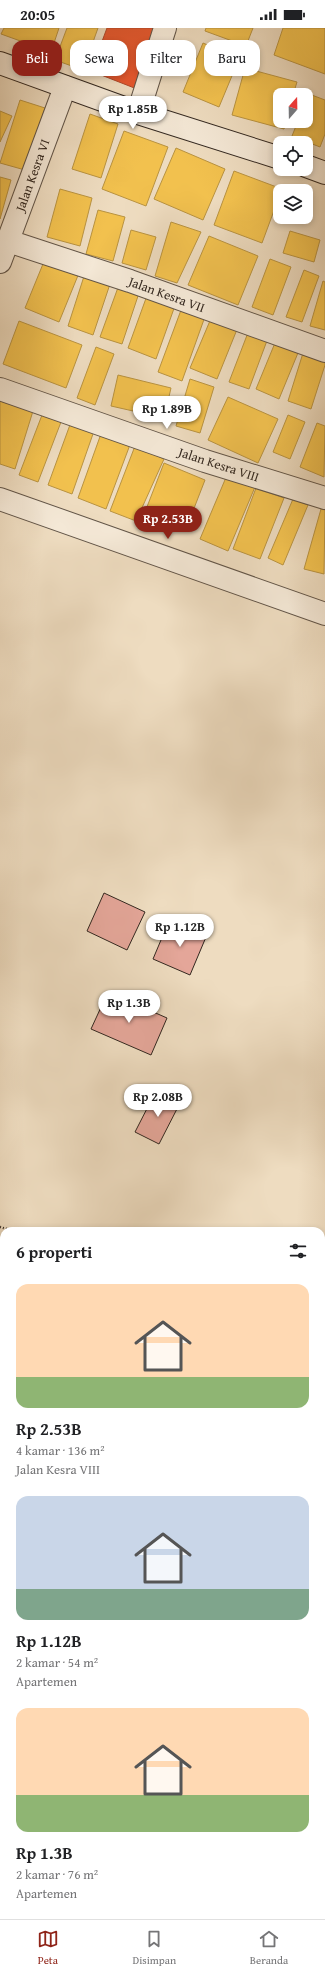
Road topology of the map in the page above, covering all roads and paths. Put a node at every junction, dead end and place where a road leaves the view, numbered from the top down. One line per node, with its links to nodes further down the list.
1 (165, 28): 4 (street)
2 (0, 63): 3 (street)
3 (65, 87): 4 (street); 8 (street, Jalan Kesra VI)
4 (138, 113): 5 (street)
5 (273, 156)
6 (313, 169): 7 (street)
7 (325, 173)
8 (8, 241): 9 (street, Jalan Kesra VI); 10 (street, Jalan Kesra VII)
9 (0, 262)
10 (325, 351)
11 (0, 390): 12 (street, Jalan Kesra VIII)
12 (325, 498)
13 (0, 499): 14 (street)
14 (325, 614)

